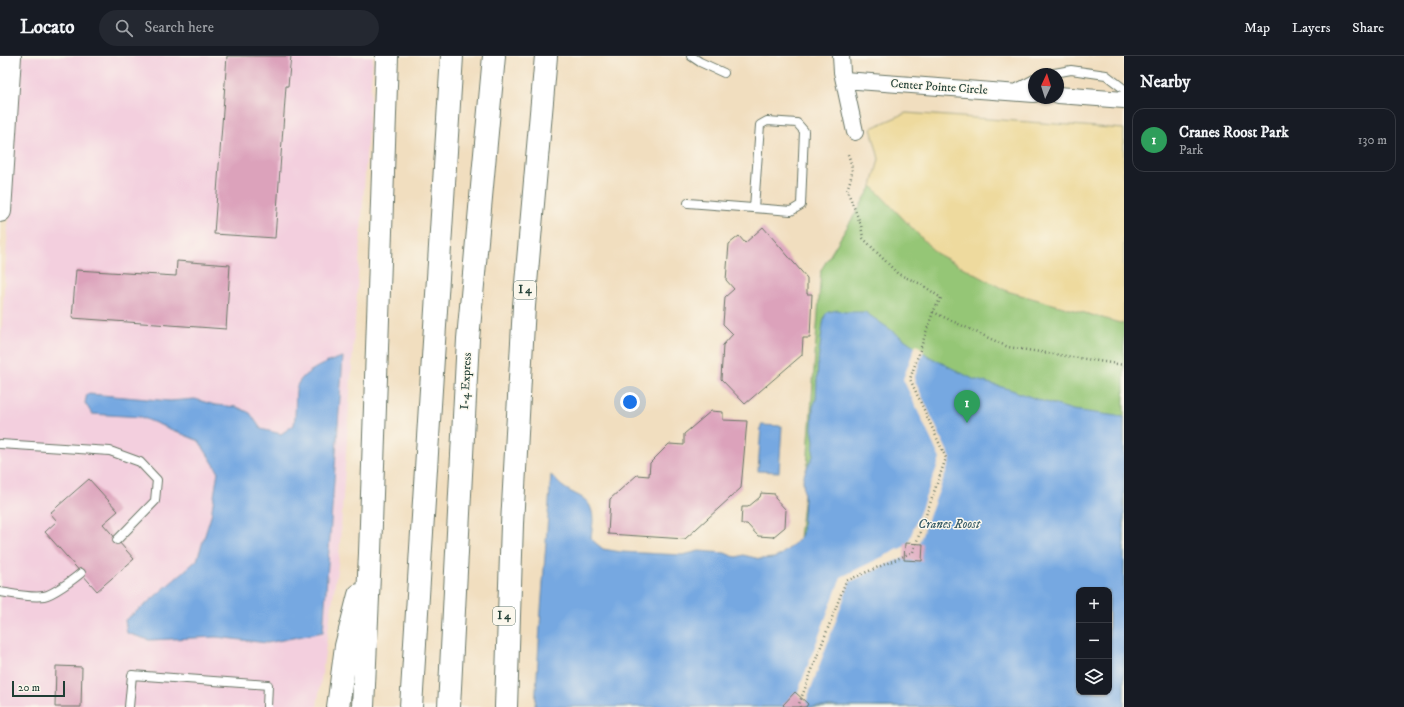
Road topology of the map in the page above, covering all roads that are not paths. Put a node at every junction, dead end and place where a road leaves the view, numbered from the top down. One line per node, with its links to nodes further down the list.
1 (387, 56): 24 (main road)
2 (452, 56): 31 (main road)
3 (494, 56): 32 (main road, I-4 Express)
4 (546, 56): 22 (main road, I 4)
5 (691, 56): 9 (lane)
6 (840, 56): 10 (street)
7 (7, 60): 20 (main road)
8 (1064, 71): 12 (lane)
9 (724, 73)
10 (844, 80): 13 (street, Center Pointe Circle); 17 (street)
11 (1028, 82): 13 (lane)
12 (1124, 90)
13 (1009, 92): 14 (street, Center Pointe Circle)
14 (1028, 94)
15 (1064, 96): 16 (street)
16 (1124, 100)
17 (855, 132)
18 (688, 203): 19 (lane)
19 (754, 208): 19 (lane)
20 (0, 211)
21 (0, 444): 23 (lane)
22 (512, 524): 33 (main road, I 4); 34 (main road)
23 (117, 540)
24 (370, 554): 29 (main road); 30 (main road)
25 (81, 573): 26 (lane)
26 (0, 592)
27 (129, 707): 28 (lane)
28 (267, 707)
29 (338, 707)
30 (363, 707)
31 (411, 707)
32 (449, 707)
33 (495, 707)
34 (506, 707)

